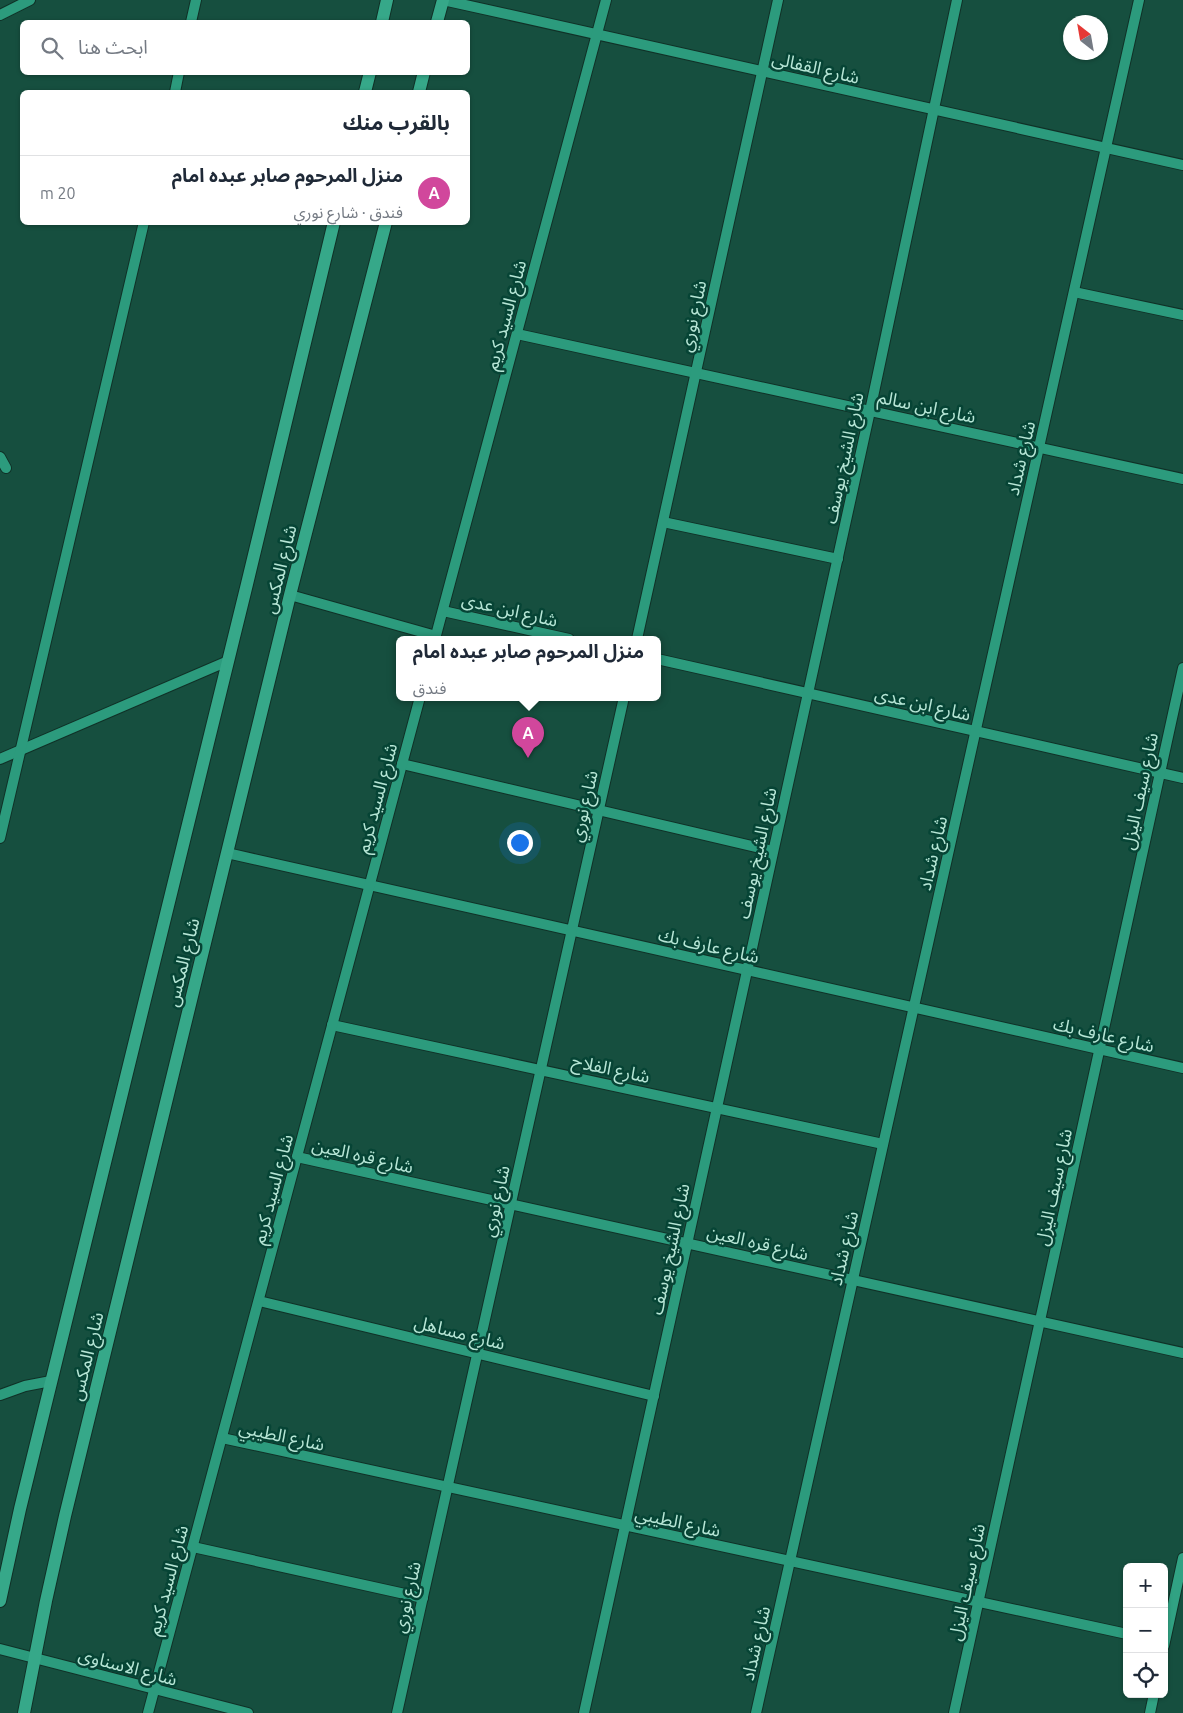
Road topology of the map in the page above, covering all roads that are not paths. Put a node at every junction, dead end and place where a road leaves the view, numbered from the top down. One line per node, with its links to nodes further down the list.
1 (30, 0): 9 (street)
2 (196, 0): 10 (street)
3 (387, 0): 11 (main road)
4 (443, 0): 12 (main road); 13 (street, شارع القفالى)
5 (606, 0): 13 (street, شارع السيد كريم)
6 (778, 0): 14 (street, شارع نوري)
7 (957, 0): 21 (street, شارع الشيخ يوسف)
8 (1139, 0): 22 (street, شارع شداد)
9 (0, 15)
10 (191, 20)
11 (382, 20)
12 (438, 20)
13 (597, 35): 14 (street, شارع القفالى); 29 (street, شارع السيد كريم)
14 (762, 71): 21 (street, شارع القفالى); 30 (street, شارع نوري)
15 (178, 75): 18 (street)
16 (369, 75): 19 (main road)
17 (423, 75): 20 (main road)
18 (175, 90)
19 (366, 90)
20 (420, 90)
21 (934, 110): 22 (street, شارع القفالى); 31 (street, شارع الشيخ يوسف)
22 (1106, 148): 23 (street, شارع القفالى); 27 (street, شارع شداد)
23 (1183, 165)
24 (143, 225): 51 (street)
25 (333, 225): 45 (main road, شارع المكس)
26 (385, 225): 38 (main road, شارع المكس)
27 (1074, 292): 28 (street); 32 (street, شارع شداد)
28 (1183, 315)
29 (517, 334): 30 (street, شارع ابن سالم); 39 (street, شارع السيد كريم)
30 (696, 373): 31 (street, شارع ابن سالم); 36 (street, شارع نوري)
31 (870, 411): 32 (street, شارع ابن سالم); 37 (street, شارع الشيخ يوسف)
32 (1039, 448): 35 (street, شارع ابن سالم); 50 (street, شارع شداد)
33 (0, 457): 34 (street)
34 (6, 468)
35 (1183, 479)
36 (663, 522): 37 (street); 43 (street, شارع نوري)
37 (838, 559): 47 (street, شارع الشيخ يوسف)
38 (290, 595): 40 (street); 59 (main road, شارع المكس)
39 (443, 611): 41 (street, شارع السيد كريم); 42 (street, شارع ابن عدى)
40 (429, 636)
41 (437, 636)
42 (556, 636)
43 (638, 636)
44 (661, 660): 47 (street, شارع ابن عدى)
45 (228, 661): 51 (street); 78 (main road, شارع المكس)
46 (1183, 668): 54 (street, شارع سيف اليزل)
47 (808, 693): 50 (street, شارع ابن عدى); 58 (street, شارع الشيخ يوسف)
48 (419, 701): 53 (street, شارع السيد كريم)
49 (623, 701): 56 (street, شارع نوري)
50 (976, 731): 54 (street, شارع ابن عدى); 63 (street, شارع شداد)
51 (20, 749): 52 (street); 57 (street)
52 (0, 758)
53 (402, 764): 56 (street); 60 (street, شارع السيد كريم)
54 (1160, 773): 55 (street, شارع ابن عدى); 65 (street, شارع سيف اليزل)
55 (1183, 778)
56 (599, 810): 58 (street); 61 (street, شارع نوري)
57 (0, 838)
58 (773, 851): 62 (street, شارع الشيخ يوسف)
59 (227, 853): 60 (street, شارع عارف بك); 93 (main road, شارع المكس)
60 (370, 885): 61 (street, شارع عارف بك); 64 (street, شارع السيد كريم)
61 (572, 930): 62 (street, شارع عارف بك); 67 (street, شارع نوري)
62 (747, 970): 63 (street, شارع عارف بك); 68 (street, شارع الشيخ يوسف)
63 (914, 1008): 65 (street, شارع عارف بك); 69 (street, شارع شداد)
64 (332, 1025): 67 (street, شارع الفلاح); 70 (street, شارع السيد كريم)
65 (1099, 1050): 66 (street, شارع عارف بك); 75 (street, شارع سيف اليزل)
66 (1183, 1068)
67 (541, 1070): 68 (street, شارع الفلاح); 71 (street, شارع نوري)
68 (717, 1107): 69 (street, شارع الفلاح); 72 (street, شارع الشيخ يوسف)
69 (883, 1144): 73 (street, شارع شداد)
70 (297, 1157): 71 (street, شارع قره العين); 74 (street, شارع السيد كريم)
71 (511, 1204): 72 (street, شارع قره العين); 76 (street, شارع نوري)
72 (687, 1243): 73 (street, شارع قره العين); 80 (street, شارع الشيخ يوسف)
73 (853, 1280): 75 (street, شارع قره العين); 86 (street, شارع شداد)
74 (259, 1301): 76 (street, شارع مساهل); 81 (street, شارع السيد كريم)
75 (1040, 1321): 77 (street, شارع قره العين); 89 (street, شارع سيف اليزل)
76 (478, 1353): 80 (street, شارع مساهل); 82 (street, شارع نوري)
77 (1183, 1353)
78 (52, 1381): 79 (street); 88 (main road, شارع المكس)
79 (0, 1395)
80 (654, 1396): 83 (street, شارع الشيخ يوسف)
81 (222, 1438): 82 (street, شارع الطيبي); 84 (street, شارع السيد كريم)
82 (448, 1487): 83 (street, شارع الطيبي); 87 (street, شارع نوري)
83 (625, 1526): 86 (street, شارع الطيبي); 100 (street, شارع الشيخ يوسف)
84 (193, 1547): 87 (street); 94 (street, شارع السيد كريم)
85 (1183, 1558): 90 (street)
86 (790, 1561): 89 (street, شارع الطيبي); 101 (street, شارع شداد)
87 (423, 1598): 99 (street, شارع نوري)
88 (0, 1600)
89 (978, 1602): 91 (street, شارع الطيبي); 102 (street, شارع سيف اليزل)
90 (1168, 1626)
91 (1123, 1633)
92 (0, 1649): 93 (street, شارع الاسناوى)
93 (36, 1658): 94 (street, شارع الاسناوى); 96 (main road, شارع المكس)
94 (155, 1690): 97 (street, شارع السيد كريم); 98 (street, شارع الاسناوى)
95 (1153, 1698): 103 (street)
96 (24, 1713)
97 (148, 1713)
98 (248, 1713)
99 (397, 1713)
100 (584, 1713)
101 (756, 1713)
102 (954, 1713)
103 (1150, 1713)

